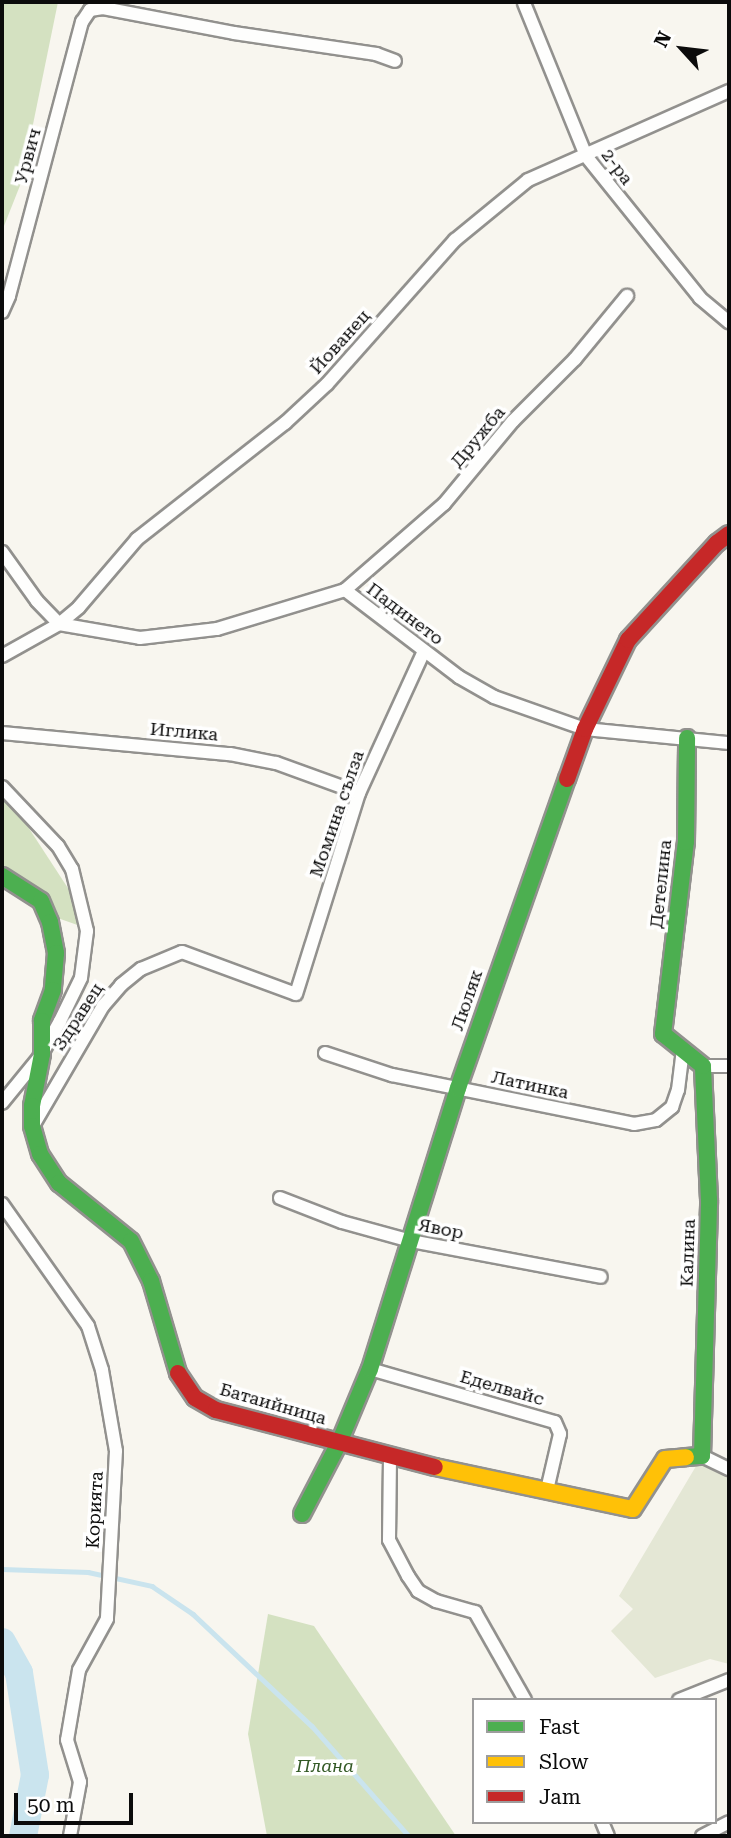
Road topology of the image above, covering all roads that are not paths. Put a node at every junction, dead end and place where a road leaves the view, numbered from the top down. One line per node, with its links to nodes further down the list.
1 (524, 4): 4 (street, 2-ра)
2 (395, 61): 6 (street, Урвич)
3 (729, 90): 4 (street, Йованец)
4 (586, 156): 7 (street, 2-ра); 11 (street, Йованец)
5 (627, 296): 10 (street, Дружба)
6 (2, 312)
7 (729, 322)
8 (729, 534): 14 (street, Люляк)
9 (2, 552): 11 (street)
10 (345, 590): 11 (street, Падинето); 12 (street, Падинето)
11 (59, 624): 13 (street, Йованец)
12 (424, 651): 14 (street, Падинето); 19 (street, Момина сълза)
13 (2, 656)
14 (585, 729): 16 (street, Падинето); 27 (street, Люляк)
15 (2, 733): 19 (street, Иглика)
16 (687, 738): 17 (street, Падинето); 22 (street, Детелина)
17 (729, 743)
18 (2, 787): 24 (street)
19 (359, 793): 21 (street, Момина сълза)
20 (2, 876): 24 (street, Батаийница)
21 (296, 994): 29 (street, Здравец)
22 (682, 1052): 25 (street); 27 (street, Латинка)
23 (325, 1053): 27 (street, Латинка)
24 (42, 1054): 28 (street); 29 (street, Батаийница)
25 (703, 1066): 26 (street); 36 (street, Калина)
26 (729, 1066)
27 (458, 1088): 32 (street, Люляк)
28 (2, 1103)
29 (32, 1126): 35 (street, Батаийница)
30 (280, 1198): 32 (street, Явор)
31 (2, 1204): 45 (street, Корията)
32 (411, 1241): 33 (street, Явор); 34 (street, Люляк)
33 (601, 1277)
34 (369, 1369): 35 (street, Люляк); 39 (street, Еделвайс)
35 (339, 1443): 37 (street, Батаийница); 40 (street, Люляк)
36 (702, 1456): 38 (street); 39 (street, Батаийница)
37 (390, 1458): 39 (street, Батаийница); 42 (street)
38 (729, 1469)
39 (547, 1490)
40 (302, 1514)
41 (729, 1680): 43 (street)
42 (524, 1698)
43 (684, 1698)
44 (729, 1822): 46 (street)
45 (70, 1836)
46 (702, 1836)

